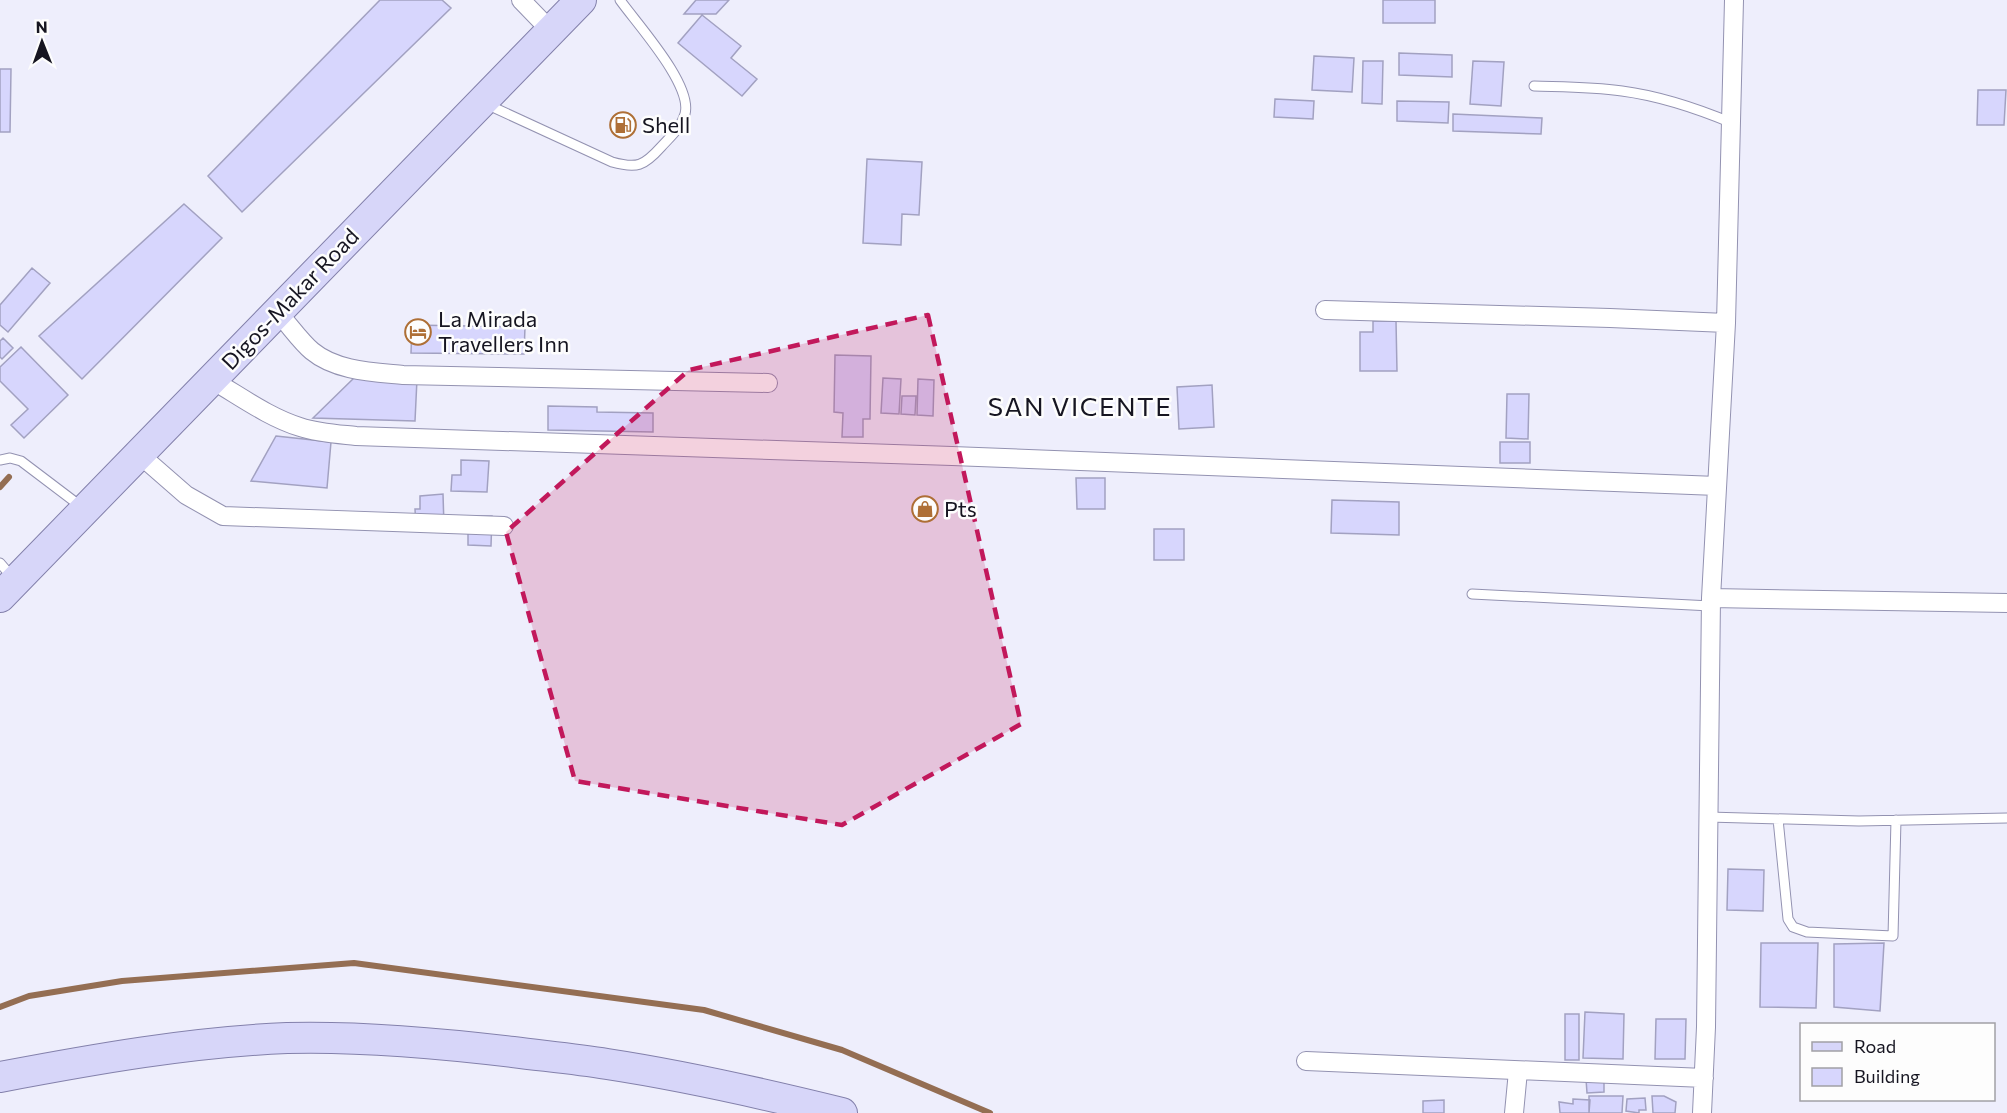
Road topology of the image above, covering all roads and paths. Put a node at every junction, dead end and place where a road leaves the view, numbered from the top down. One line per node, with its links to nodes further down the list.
1 (521, 0): 5 (street)
2 (580, 0): 5 (main road, Digos-Makar Road)
3 (620, 0): 7 (lane)
4 (1734, 0): 8 (street)
5 (551, 31): 7 (main road, Digos-Makar Road)
6 (1534, 86): 8 (lane)
7 (481, 102): 10 (main road, Digos-Makar Road)
8 (1732, 123): 11 (street)
9 (1325, 310): 11 (street)
10 (278, 312): 12 (main road, Digos-Makar Road); 13 (street)
11 (1726, 323): 16 (street)
12 (212, 380): 14 (main road, Digos-Makar Road); 16 (street)
13 (768, 383)
14 (139, 454): 17 (main road, Digos-Makar Road); 18 (street)
15 (0, 460): 17 (lane)
16 (1717, 486): 21 (street)
17 (85, 510): 19 (main road, Digos-Makar Road)
18 (504, 526)
19 (5, 580)
20 (1472, 594): 21 (lane)
21 (1711, 602): 22 (street); 23 (street)
22 (2007, 603)
23 (1708, 817): 25 (lane); 32 (street)
24 (2007, 818): 26 (lane)
25 (1778, 819): 26 (lane); 26 (lane)
26 (1896, 820)
27 (0, 1058): 29 (main road)
28 (1306, 1061): 30 (street)
29 (78, 1062): 31 (main road); 33 (main road)
30 (1518, 1071): 32 (street); 34 (street)
31 (0, 1077)
32 (1704, 1078): 35 (street)
33 (842, 1113)
34 (1514, 1113)
35 (1702, 1113)

